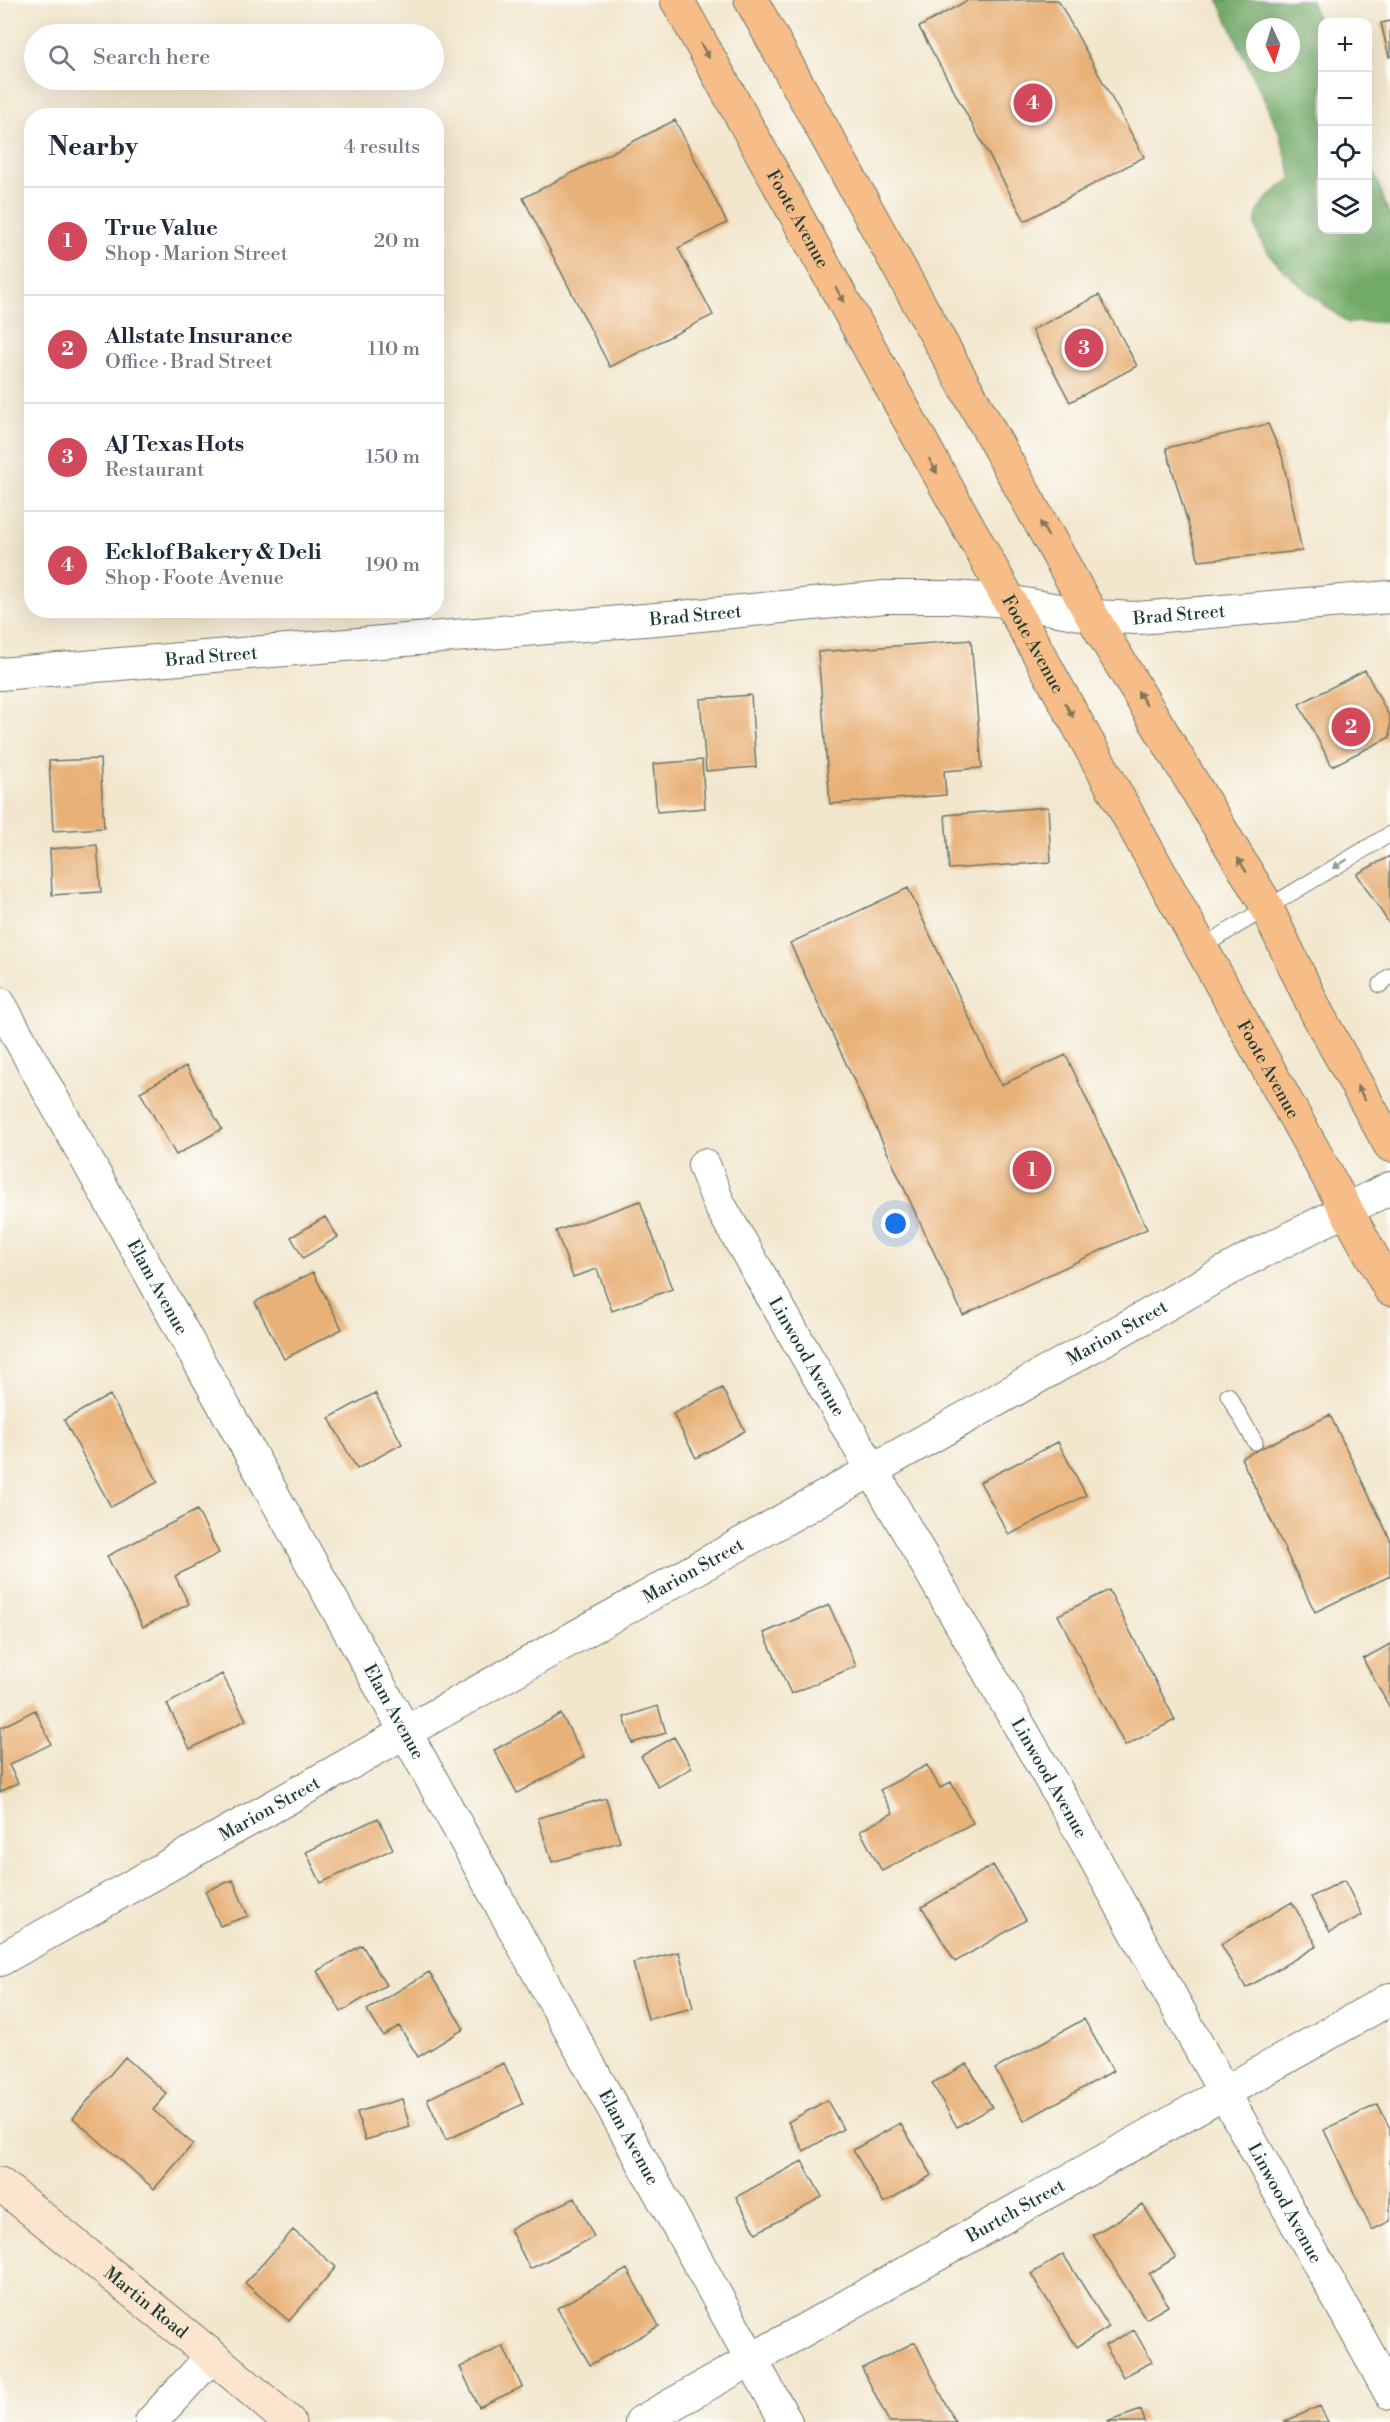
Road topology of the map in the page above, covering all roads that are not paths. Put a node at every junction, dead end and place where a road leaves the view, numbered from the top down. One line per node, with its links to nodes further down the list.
1 (676, 0): 4 (highway, Foote Avenue, one-way to 4)
2 (752, 0): 5 (highway, one-way to 2)
3 (1390, 597): 5 (street, Brad Street)
4 (1008, 601): 5 (street, Brad Street); 6 (street, Brad Street); 9 (highway, Foote Avenue, one-way to 9)
5 (1092, 616): 8 (highway, one-way to 5)
6 (0, 674)
7 (1390, 834): 8 (lane, one-way to 8)
8 (1267, 908): 9 (lane); 11 (highway, one-way to 8)
9 (1200, 948): 14 (highway, Foote Avenue)
10 (0, 1004): 19 (street, Elam Avenue)
11 (1390, 1144)
12 (704, 1165): 18 (street, Linwood Avenue)
13 (1390, 1188): 14 (street, Marion Street)
14 (1346, 1210): 15 (highway, Foote Avenue); 18 (street, Marion Street)
15 (1390, 1289)
16 (1228, 1395): 17 (lane)
17 (1255, 1442)
18 (872, 1470): 19 (street, Marion Street); 22 (street, Linwood Avenue)
19 (406, 1732): 20 (street, Marion Street); 25 (street, Elam Avenue)
20 (0, 1960)
21 (1390, 2000): 22 (street, Burtch Street)
22 (1224, 2093): 25 (street, Burtch Street); 26 (street, Linwood Avenue)
23 (0, 2184): 24 (street, Martin Road)
24 (212, 2356): 27 (street); 28 (street, Martin Road)
25 (752, 2361): 29 (street, Burtch Street); 30 (street, Elam Avenue)
26 (1390, 2393)
27 (151, 2422)
28 (289, 2422)
29 (641, 2422)
30 (786, 2422)

